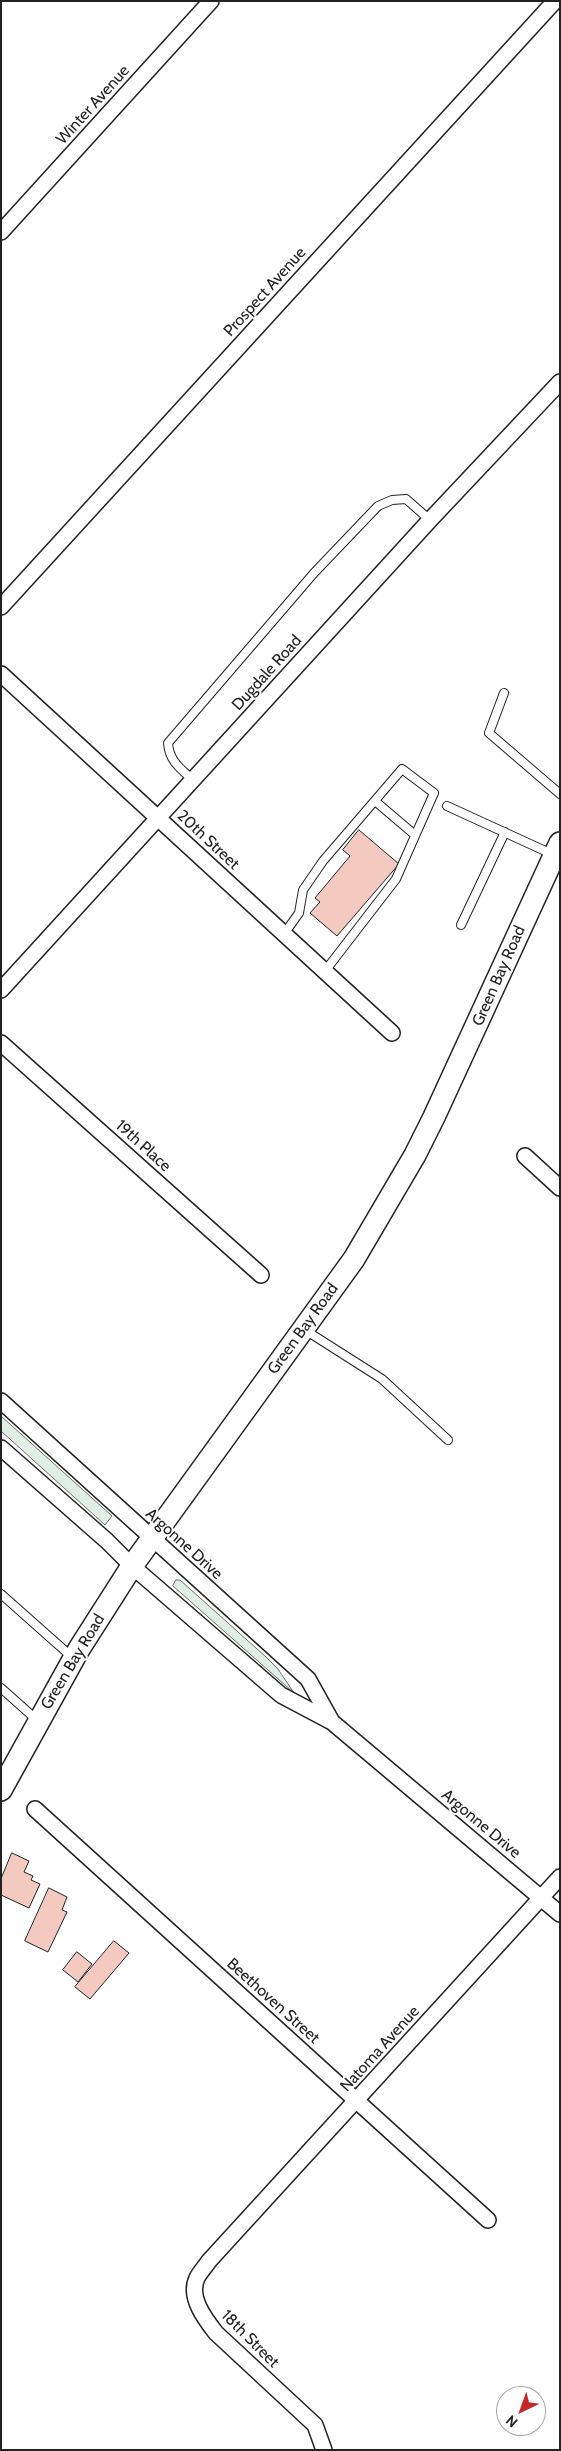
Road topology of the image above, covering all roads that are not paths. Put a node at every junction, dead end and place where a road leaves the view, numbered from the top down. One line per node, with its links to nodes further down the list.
1 (210, 1): 3 (street, Winter Avenue)
2 (555, 1): 6 (street, Prospect Avenue)
3 (1, 232)
4 (560, 382): 5 (street, Dugdale Road)
5 (430, 520): 9 (street, Dugdale Road); 9 (lane)
6 (1, 607)
7 (1, 674): 13 (street, 20th Street)
8 (504, 693): 10 (lane)
9 (192, 780): 13 (street, Dugdale Road)
10 (560, 794)
11 (375, 801): 15 (lane); 15 (lane); 18 (lane)
12 (446, 806): 14 (lane)
13 (158, 818): 18 (street, 20th Street); 20 (street, Dugdale Road)
14 (505, 832): 16 (lane); 17 (lane)
15 (416, 835): 19 (lane)
16 (557, 849): 26 (main road, Green Bay Road)
17 (461, 925)
18 (284, 934): 19 (street, 20th Street)
19 (325, 971): 21 (street, 20th Street)
20 (1, 990)
21 (392, 1033)
22 (1, 1043): 25 (street, 19th Place)
23 (525, 1156): 24 (street)
24 (560, 1188)
25 (261, 1274)
26 (304, 1329): 28 (lane); 30 (main road, Green Bay Road)
27 (1, 1401): 30 (street, Argonne Drive)
28 (448, 1440)
29 (1, 1448): 31 (street, Argonne Drive)
30 (151, 1538): 31 (main road, Green Bay Road); 36 (street, Argonne Drive)
31 (132, 1566): 33 (main road, Green Bay Road); 36 (street, Argonne Drive)
32 (1, 1594): 33 (lane)
33 (74, 1658): 35 (main road, Green Bay Road)
34 (1, 1688): 35 (lane)
35 (38, 1721): 37 (main road, Green Bay Road)
36 (332, 1722): 40 (street, Argonne Drive)
37 (1, 1790)
38 (35, 1809): 42 (street, Beethoven Street)
39 (560, 1877): 40 (street, Natoma Avenue)
40 (541, 1897): 41 (street, Argonne Drive); 42 (street, Natoma Avenue)
41 (560, 1914)
42 (356, 2100): 43 (street, Beethoven Street); 44 (street, Natoma Avenue)
43 (488, 2220)
44 (226, 2244): 45 (street, 18th Street)
45 (324, 2450)

